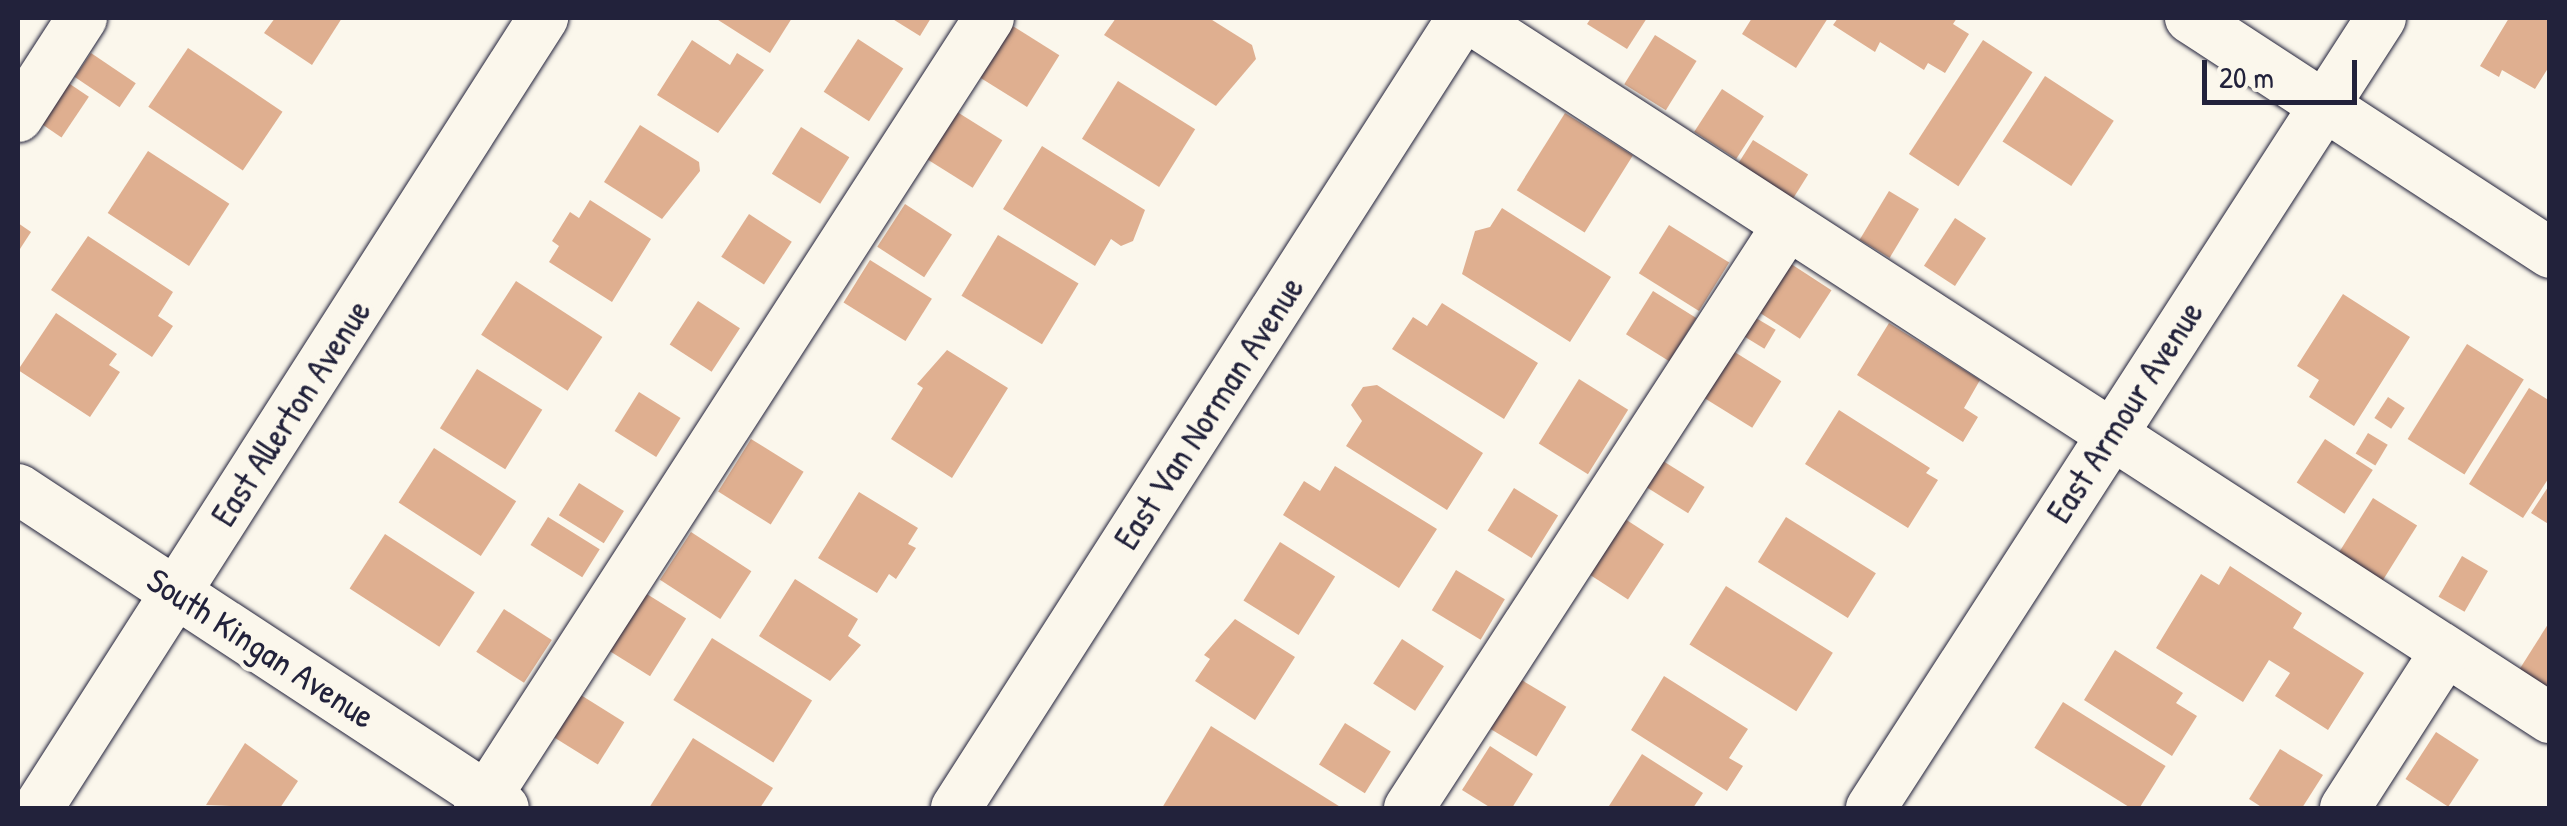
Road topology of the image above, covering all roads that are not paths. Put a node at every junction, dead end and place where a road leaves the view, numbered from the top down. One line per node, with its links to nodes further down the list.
1 (82, 18): 8 (street)
2 (543, 18): 13 (street, East Allerton Avenue)
3 (989, 18): 16 (street)
4 (1466, 18): 9 (street); 18 (street, East Van Norman Avenue)
5 (2190, 18): 7 (street)
6 (2380, 18): 7 (street, East Armour Avenue)
7 (2324, 105): 10 (street); 11 (street, East Armour Avenue)
8 (18, 118)
9 (1787, 226): 11 (street); 19 (street)
10 (2550, 253)
11 (2108, 438): 14 (street); 20 (street, East Armour Avenue)
12 (18, 488): 13 (street, South Kingan Avenue)
13 (176, 592): 16 (street, South Kingan Avenue); 17 (street, East Allerton Avenue)
14 (2445, 652): 15 (street); 21 (street)
15 (2550, 718)
16 (489, 804)
17 (38, 808)
18 (956, 808)
19 (1409, 808)
20 (1871, 808)
21 (2345, 808)

